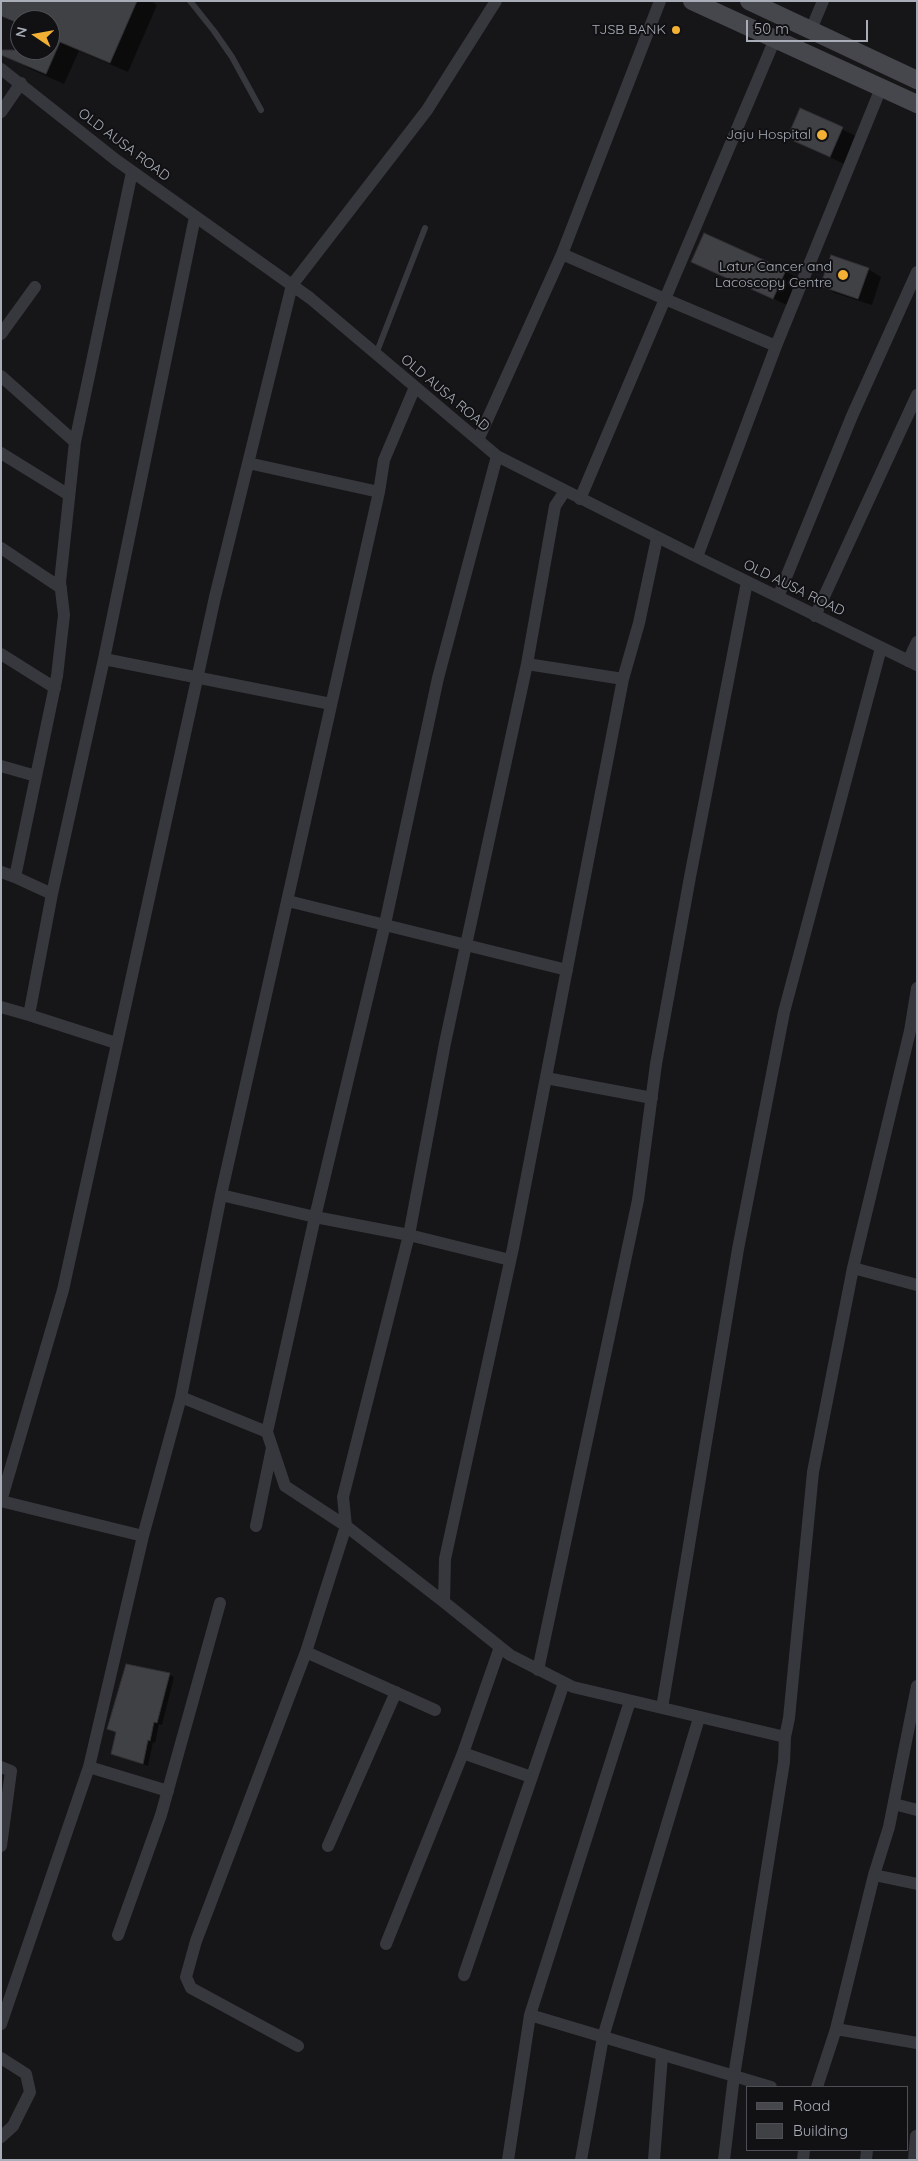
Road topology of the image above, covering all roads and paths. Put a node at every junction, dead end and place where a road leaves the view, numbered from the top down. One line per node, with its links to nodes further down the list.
1 (190, 1): 14 (lane)
2 (496, 1): 21 (street)
3 (660, 1): 19 (street)
4 (692, 1): 8 (main road)
5 (749, 1): 7 (main road)
6 (823, 1): 7 (street)
7 (810, 32): 10 (main road)
8 (775, 39): 12 (main road); 23 (street)
9 (1, 69): 11 (street, OLD AUSA ROAD)
10 (917, 80)
11 (21, 83): 15 (street); 16 (street, OLD AUSA ROAD)
12 (881, 88): 13 (main road); 25 (street)
13 (917, 104)
14 (260, 110)
15 (1, 112)
16 (132, 172): 17 (street, OLD AUSA ROAD); 31 (street)
17 (196, 217): 21 (street, OLD AUSA ROAD); 49 (street)
18 (425, 228): 26 (lane)
19 (562, 254): 23 (street); 30 (street)
20 (917, 272): 44 (street)
21 (292, 285): 26 (street, OLD AUSA ROAD); 34 (street)
22 (35, 287): 24 (street)
23 (665, 300): 25 (street); 38 (street)
24 (1, 334)
25 (776, 346): 41 (street)
26 (376, 354): 28 (street, OLD AUSA ROAD)
27 (1, 376): 31 (street)
28 (415, 387): 30 (street, OLD AUSA ROAD); 36 (street)
29 (917, 395): 45 (street)
30 (478, 440): 33 (street, OLD AUSA ROAD)
31 (75, 442): 37 (street)
32 (1, 452): 37 (street)
33 (497, 456): 35 (street, OLD AUSA ROAD); 62 (street)
34 (248, 463): 36 (street); 53 (street)
35 (565, 491): 38 (street, OLD AUSA ROAD); 51 (street)
36 (379, 492): 55 (street)
37 (69, 495): 43 (street)
38 (580, 499): 39 (street, OLD AUSA ROAD)
39 (657, 538): 41 (street, OLD AUSA ROAD); 52 (street)
40 (1, 548): 43 (street)
41 (697, 558): 42 (street, OLD AUSA ROAD)
42 (747, 582): 44 (street, OLD AUSA ROAD); 70 (street)
43 (61, 588): 54 (street)
44 (778, 598): 45 (street, OLD AUSA ROAD)
45 (815, 616): 47 (street, OLD AUSA ROAD)
46 (917, 642): 50 (street)
47 (881, 648): 50 (street, OLD AUSA ROAD); 92 (street)
48 (1, 654): 54 (street)
49 (104, 659): 53 (street); 60 (street)
50 (912, 663)
51 (527, 664): 52 (street); 63 (street)
52 (623, 678): 64 (street)
53 (198, 679): 55 (street); 68 (street)
54 (55, 688): 57 (street)
55 (331, 704): 61 (street)
56 (1, 766): 57 (street)
57 (36, 776): 59 (street)
58 (1, 872): 59 (street)
59 (15, 877): 60 (street)
60 (52, 894): 67 (street)
61 (288, 900): 62 (street); 71 (street)
62 (385, 924): 63 (street); 72 (street)
63 (466, 945): 64 (street); 73 (street)
64 (567, 970): 69 (street)
65 (917, 988): 75 (street)
66 (1, 1007): 67 (street)
67 (28, 1015): 68 (street)
68 (116, 1043): 82 (street)
69 (546, 1078): 70 (street); 74 (street)
70 (652, 1098): 87 (street)
71 (221, 1195): 72 (street); 77 (street)
72 (315, 1217): 73 (street); 78 (street)
73 (409, 1235): 74 (street); 81 (street)
74 (510, 1260): 83 (street)
75 (853, 1268): 76 (street); 95 (street)
76 (917, 1285)
77 (181, 1397): 78 (street); 82 (street)
78 (267, 1432): 79 (street)
79 (272, 1448): 80 (street); 81 (street)
80 (256, 1526)
81 (346, 1526): 83 (street); 86 (street)
82 (143, 1536): 99 (street)
83 (444, 1602): 85 (street)
84 (220, 1603): 101 (street)
85 (500, 1647): 87 (street); 96 (street)
86 (306, 1652): 90 (street); 116 (street)
87 (538, 1670): 88 (street)
88 (564, 1683): 91 (street); 100 (street)
89 (917, 1686): 97 (street)
90 (396, 1692): 93 (street); 105 (street)
91 (630, 1701): 92 (street); 111 (street)
92 (662, 1708): 94 (street)
93 (434, 1710)
94 (699, 1718): 95 (street); 114 (street)
95 (785, 1737): 119 (street)
96 (464, 1753): 100 (street); 109 (street)
97 (911, 1756): 102 (street)
98 (1, 1767): 104 (street)
99 (89, 1768): 101 (street); 112 (street)
100 (531, 1777): 110 (street)
101 (168, 1790): 108 (street)
102 (894, 1804): 103 (street); 106 (street)
103 (917, 1810)
104 (1, 1846)
105 (328, 1846)
106 (874, 1875): 107 (street); 113 (street)
107 (917, 1884)
108 (118, 1936)
109 (386, 1944)
110 (464, 1976)
111 (530, 2015): 114 (street); 124 (street)
112 (1, 2024)
113 (836, 2029): 115 (street); 121 (street)
114 (602, 2037): 117 (street); 125 (street)
115 (917, 2043)
116 (298, 2046)
117 (662, 2055): 119 (street); 126 (street)
118 (1, 2058): 123 (street)
119 (734, 2076): 120 (street); 127 (street)
120 (768, 2086)
121 (817, 2086)
122 (913, 2136): 128 (street)
123 (1, 2137)
124 (508, 2160)
125 (581, 2160)
126 (654, 2160)
127 (724, 2160)
128 (914, 2160)

